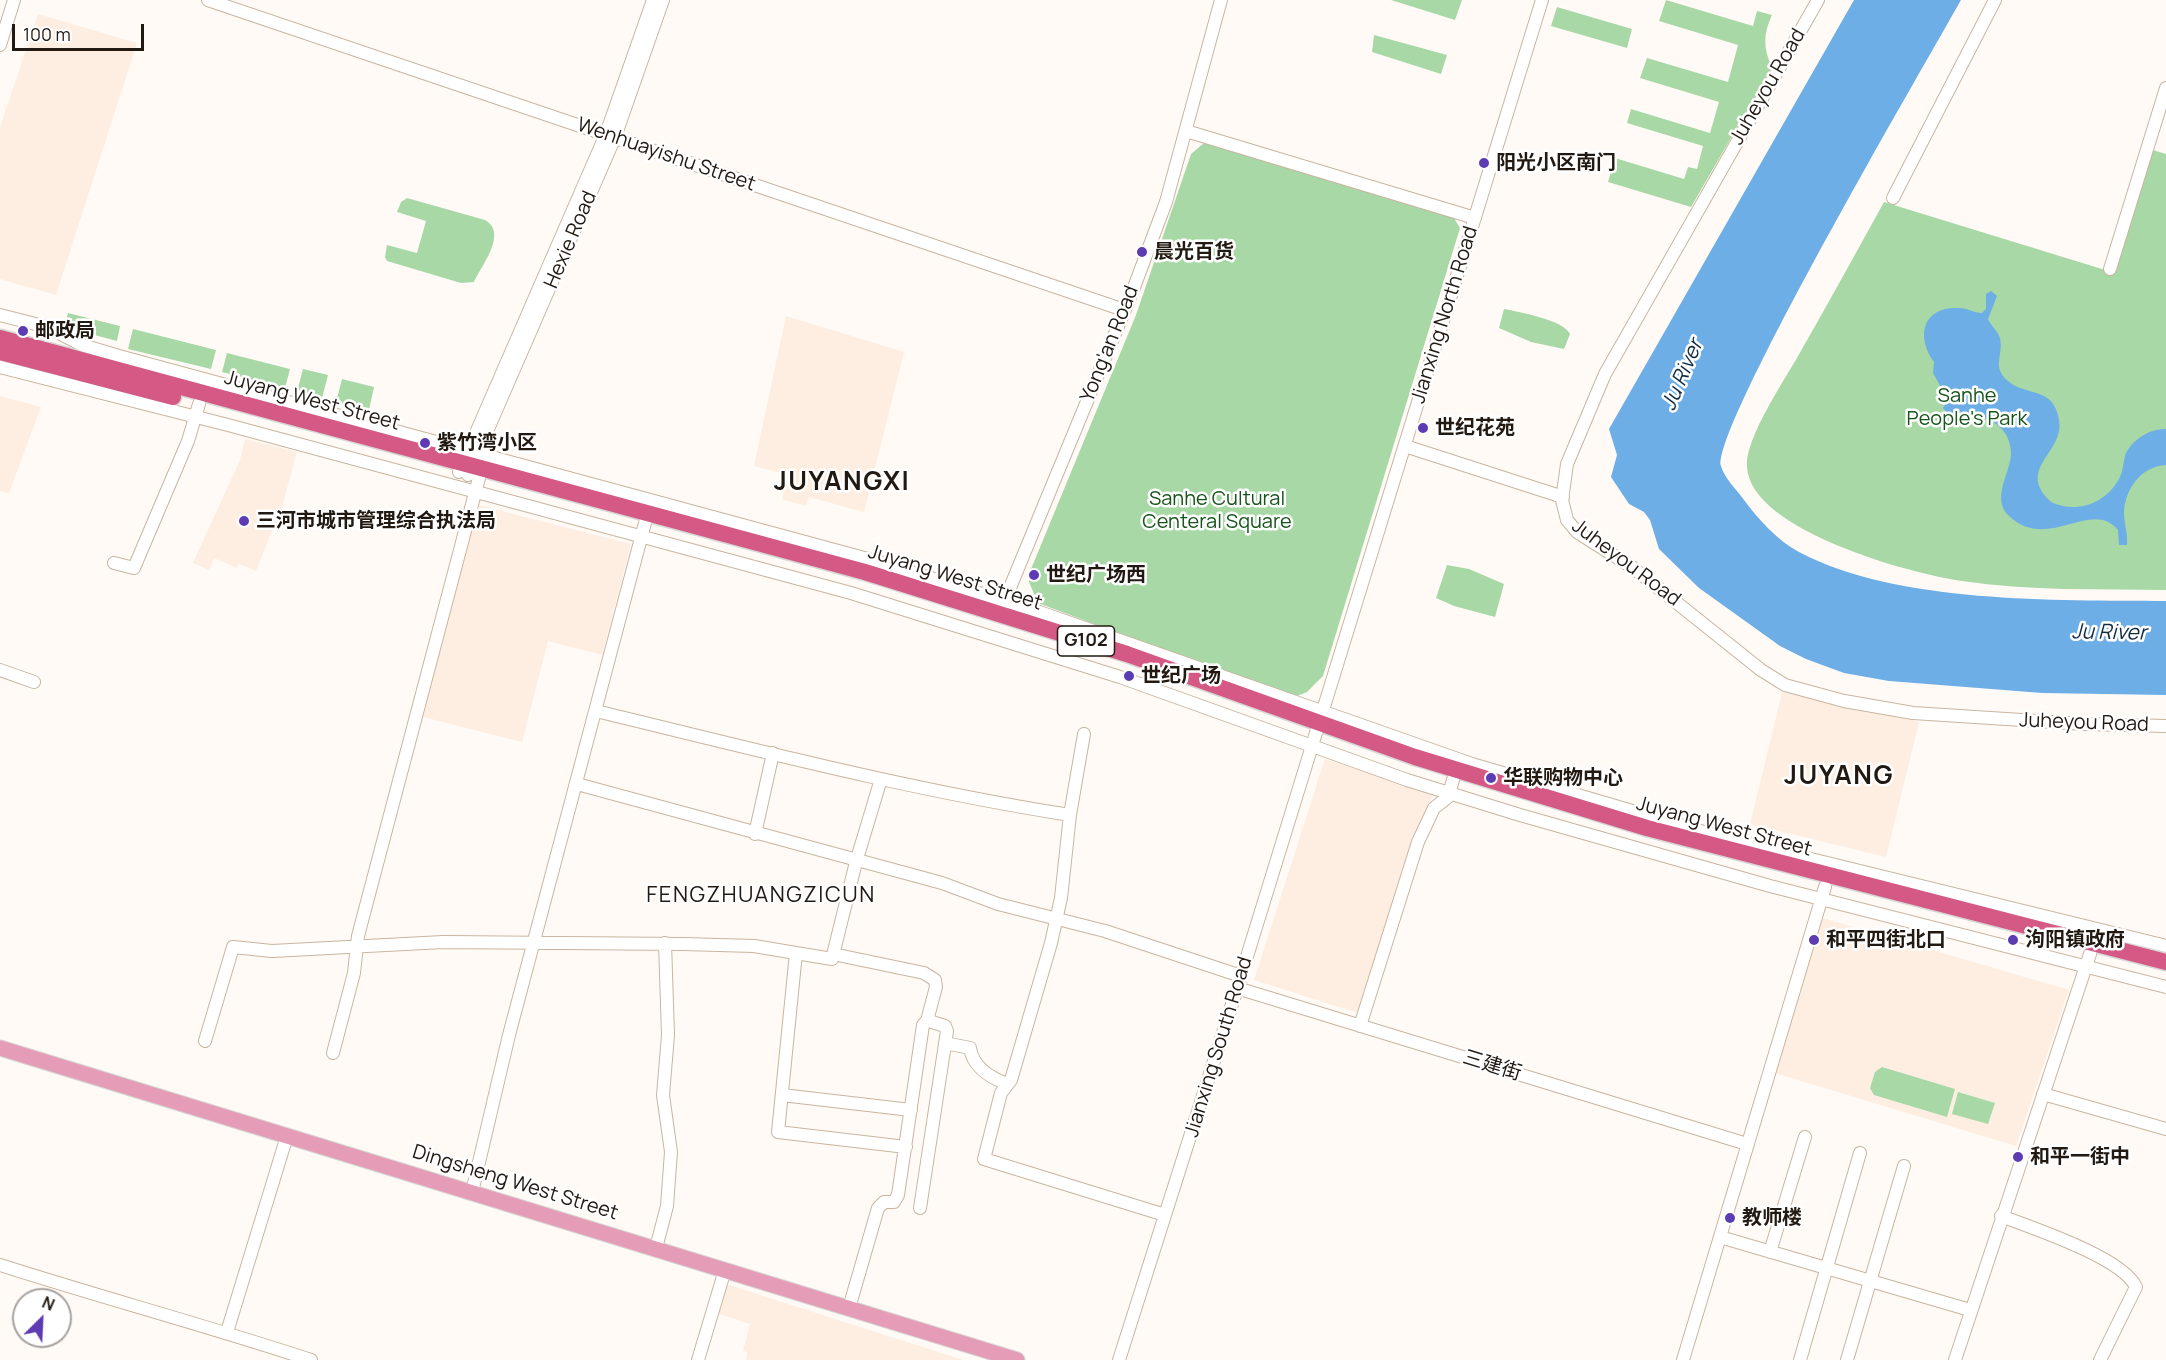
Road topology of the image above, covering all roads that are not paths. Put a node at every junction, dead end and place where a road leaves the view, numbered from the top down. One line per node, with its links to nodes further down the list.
1 (14, 0): 9 (street)
2 (208, 0): 12 (street, Wenhuayishu Street)
3 (653, 0): 12 (street, Hexie Road)
4 (663, 0): 12 (street, Hexie Road)
5 (1221, 0): 11 (street, Yong'an Road)
6 (1542, 0): 14 (street, Jianxing North Road)
7 (1818, 0): 24 (street, Juheyou Road)
8 (1995, 0): 13 (street)
9 (0, 45)
10 (2166, 88): 15 (street)
11 (1186, 131): 14 (street); 16 (street, Yong'an Road)
12 (610, 136): 16 (street, Wenhuayishu Street); 23 (street, Hexie Road)
13 (1893, 198)
14 (1475, 218): 22 (street, Jianxing North Road)
15 (2110, 268)
16 (1124, 310): 27 (street, Yong'an Road)
17 (0, 315): 23 (street)
18 (0, 338): 23 (highway, Juyang West Street / G102)
19 (0, 352): 21 (highway, Juyang West Street / G102)
20 (0, 367): 21 (street)
21 (197, 410): 23 (highway, Juyang West Street / G102); 23 (street); 26 (street)
22 (1405, 446): 24 (street); 32 (street, Jianxing North Road)
23 (471, 468): 25 (highway, Juyang West Street / G102); 27 (highway, Juyang West Street / G102); 46 (street, Hexie Road)
24 (1563, 496): 31 (street, Juheyou Road)
25 (643, 529): 30 (street); 32 (highway, Juyang West Street / G102)
26 (114, 562)
27 (1002, 607): 32 (highway, Juyang West Street / G102)
28 (0, 670): 29 (street)
29 (34, 682)
30 (596, 711): 34 (street); 36 (street)
31 (2166, 726)
32 (1317, 729): 37 (highway, Juyang West Street / G102); 45 (street); 50 (highway, Juyang West Street / G102); 52 (street, Jianxing South Road)
33 (1084, 734): 38 (street)
34 (773, 753): 35 (street); 39 (street)
35 (881, 779): 38 (street); 40 (street)
36 (577, 784): 39 (street, 三建街); 43 (street)
37 (1451, 787): 41 (highway, Juyang West Street / G102); 55 (street)
38 (1070, 815): 42 (street)
39 (755, 834): 40 (street, 三建街)
40 (856, 862): 42 (street, 三建街); 48 (street)
41 (1823, 893): 49 (highway, Juyang West Street / G102); 67 (street)
42 (1056, 919): 52 (street, 三建街); 60 (street)
43 (534, 943): 44 (street); 46 (street); 71 (street)
44 (665, 943): 47 (street); 76 (street)
45 (2166, 946)
46 (357, 947): 56 (street); 59 (street, Hexie Road)
47 (796, 953): 48 (street); 62 (street)
48 (833, 954): 54 (street)
49 (2087, 960): 51 (highway, Juyang West Street / G102); 53 (street); 61 (street)
50 (2166, 962)
51 (2166, 973)
52 (1239, 982): 55 (street, 三建街); 73 (street, Jianxing South Road)
53 (2166, 987)
54 (928, 1019): 57 (street); 63 (street)
55 (1360, 1026): 67 (street, 三建街)
56 (205, 1041)
57 (945, 1043): 60 (street); 72 (street)
58 (0, 1048): 65 (main road, Dingsheng West Street)
59 (333, 1053)
60 (1007, 1084): 73 (street)
61 (2043, 1094): 64 (street); 74 (street)
62 (782, 1095): 63 (street); 68 (street)
63 (911, 1110): 68 (street)
64 (2166, 1129)
65 (287, 1136): 71 (main road, Dingsheng West Street); 84 (street)
66 (1805, 1137): 77 (street)
67 (1747, 1144): 75 (street)
68 (906, 1147): 82 (street)
69 (1860, 1153): 79 (street)
70 (1904, 1166): 81 (street)
71 (472, 1192): 76 (main road, Dingsheng West Street)
72 (920, 1208)
73 (1165, 1215): 88 (street, Jianxing South Road)
74 (2001, 1216): 83 (street); 93 (street)
75 (1719, 1237): 77 (street); 89 (street)
76 (656, 1248): 80 (main road, Dingsheng West Street)
77 (1770, 1252): 79 (street)
78 (0, 1265): 84 (street)
79 (1827, 1268): 81 (street); 90 (street)
80 (725, 1269): 82 (main road, Dingsheng West Street); 86 (street)
81 (1872, 1281): 83 (street); 91 (street)
82 (849, 1308): 87 (main road, Dingsheng West Street)
83 (1970, 1310): 92 (street)
84 (227, 1332): 85 (street)
85 (311, 1360)
86 (698, 1360)
87 (1017, 1360)
88 (1119, 1360)
89 (1683, 1360)
90 (1800, 1360)
91 (1847, 1360)
92 (1955, 1360)
93 (2100, 1360)

